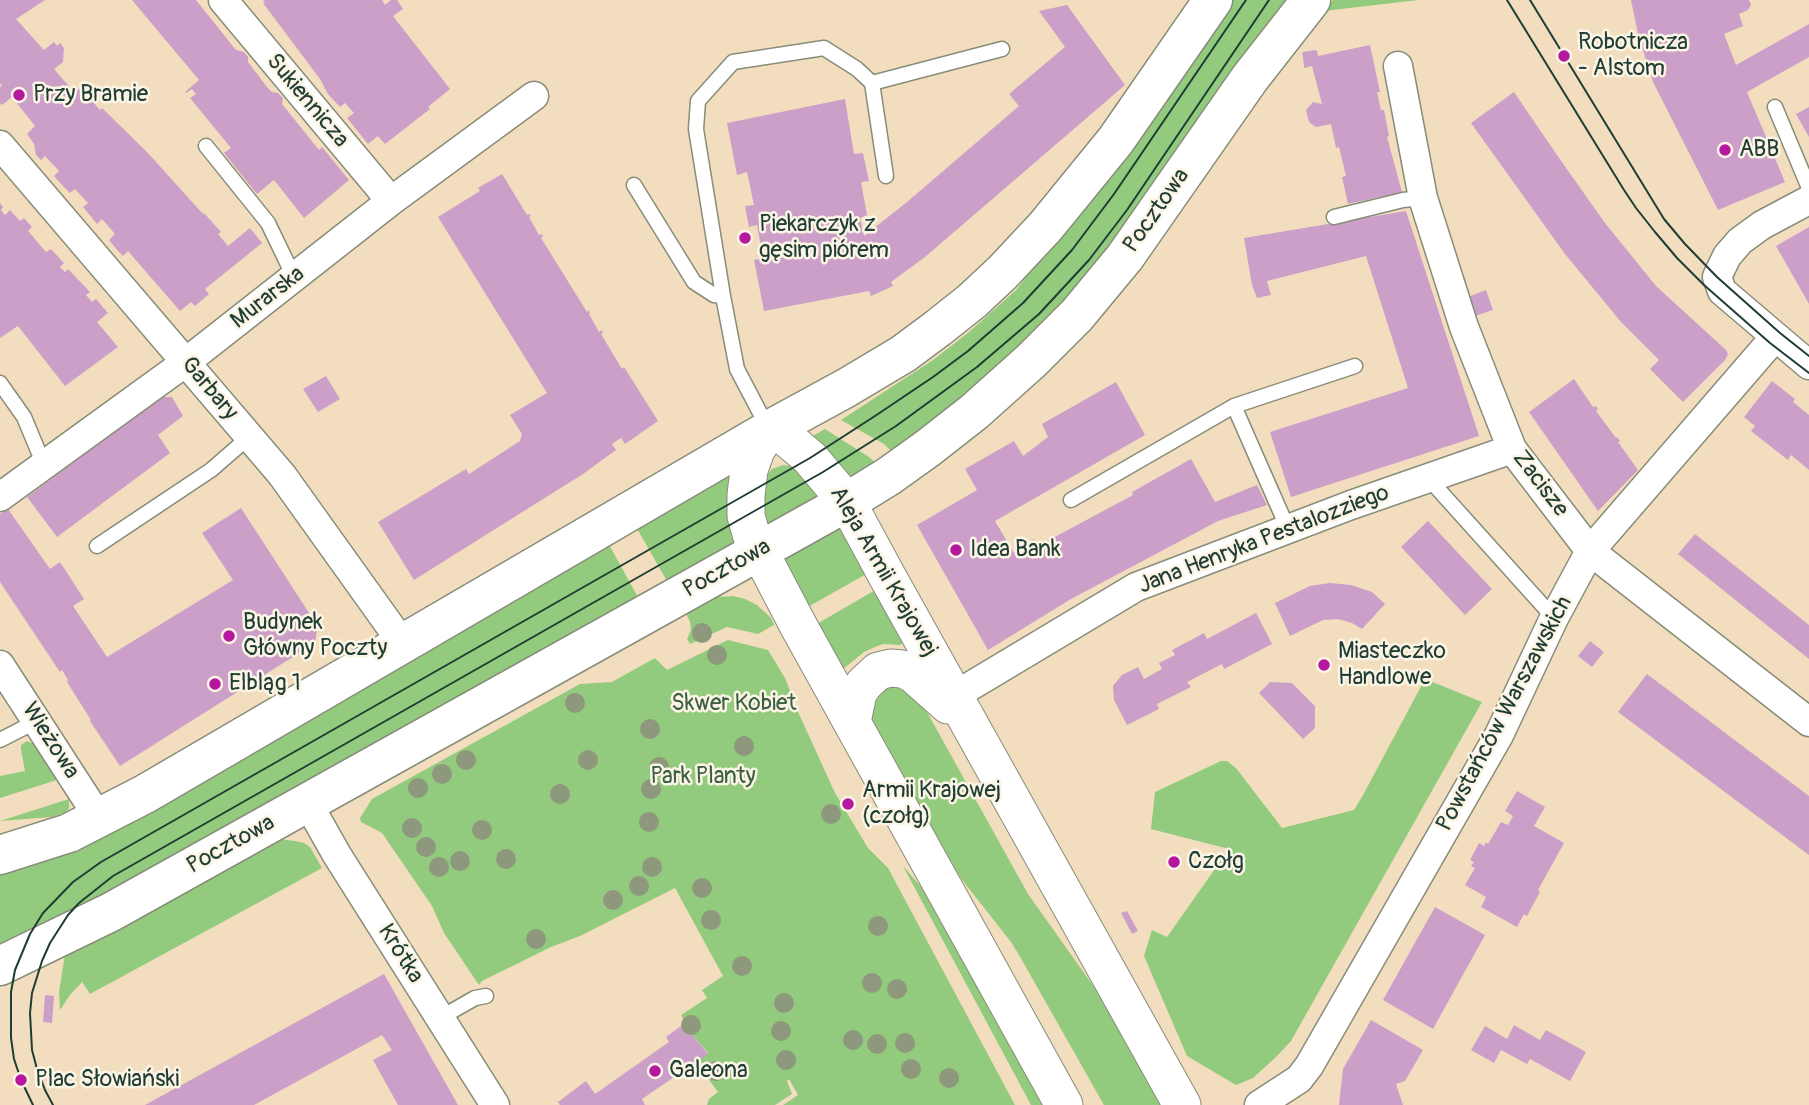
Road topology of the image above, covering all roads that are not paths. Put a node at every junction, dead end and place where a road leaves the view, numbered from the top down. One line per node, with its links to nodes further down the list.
1 (223, 0): 16 (street, Sukiennicza)
2 (1213, 0): 26 (main road)
3 (1311, 0): 33 (main road, Pocztowa)
4 (1002, 49): 6 (lane)
5 (1398, 66): 14 (street, Zacisze)
6 (872, 83): 11 (lane); 19 (lane)
7 (534, 96): 16 (street, Murarska)
8 (1775, 107): 13 (lane)
9 (0, 145): 21 (street, Garbary)
10 (206, 146): 18 (lane)
11 (886, 176)
12 (634, 185): 19 (lane)
13 (1809, 188)
14 (1423, 198): 17 (lane); 28 (street, Zacisze)
15 (1809, 200): 20 (street)
16 (391, 201): 18 (street, Murarska)
17 (1335, 217)
18 (294, 277): 21 (street, Murarska)
19 (723, 296): 26 (lane)
20 (1775, 337): 22 (street); 36 (street, Powstańców Warszawskich)
21 (186, 362): 27 (street, Garbary); 29 (street, Murarska)
22 (1809, 365)
23 (1355, 366): 25 (lane)
24 (0, 383): 29 (lane)
25 (1234, 406): 32 (lane); 34 (lane)
26 (769, 430): 33 (street, Aleja Armii Krajowej); 37 (street); 39 (main road)
27 (249, 437): 35 (lane); 39 (street, Garbary)
28 (1512, 449): 30 (street, Jana Henryka Pestalozziego); 36 (street, Zacisze)
29 (44, 465): 31 (street, Murarska)
30 (1429, 479): 34 (street, Jana Henryka Pestalozziego); 38 (lane)
31 (0, 497)
32 (1071, 500)
33 (847, 502): 37 (main road, Pocztowa); 41 (street, Aleja Armii Krajowej)
34 (1288, 529): 41 (street, Jana Henryka Pestalozziego)
35 (97, 546)
36 (1590, 551): 38 (street, Powstańców Warszawskich); 44 (street, Zacisze)
37 (758, 552): 43 (street); 46 (main road, Pocztowa)
38 (1554, 618): 52 (street, Powstańców Warszawskich)
39 (402, 644): 47 (main road)
40 (0, 665): 42 (street, Wieżowa)
41 (962, 710): 43 (street); 55 (street, Aleja Armii Krajowej)
42 (37, 721): 45 (lane); 47 (street, Wieżowa)
43 (852, 722): 54 (street)
44 (1809, 722)
45 (0, 740)
46 (307, 802): 49 (main road, Pocztowa); 51 (street, Krótka)
47 (99, 818): 48 (main road)
48 (0, 855)
49 (0, 966)
50 (486, 996): 51 (lane)
51 (440, 1018): 53 (street, Krótka)
52 (1289, 1097): 56 (street, Powstańców Warszawskich)
53 (495, 1105)
54 (1064, 1105)
55 (1182, 1105)
56 (1259, 1105)

